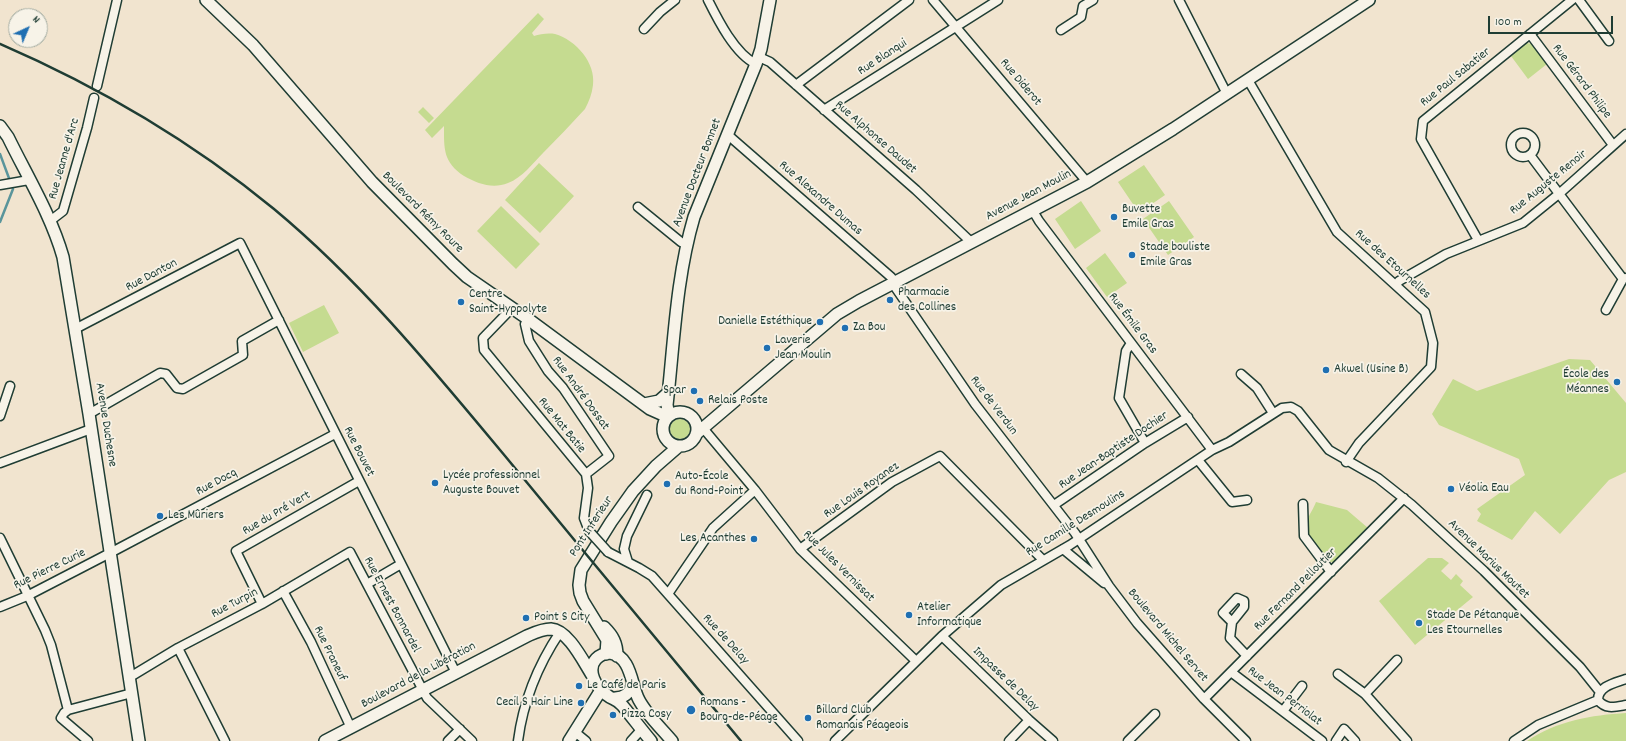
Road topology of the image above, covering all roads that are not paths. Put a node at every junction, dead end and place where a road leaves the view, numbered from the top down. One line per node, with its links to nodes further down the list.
1 (117, 0): 22 (street)
2 (206, 0): 45 (main road, Boulevard Rémy Roure)
3 (675, 0): 15 (street)
4 (708, 0): 19 (street, Rue Alphonse Daudet)
5 (770, 0): 19 (main road, Avenue Docteur Bonnet)
6 (910, 0): 21 (street)
7 (934, 0): 14 (street, Rue Diderot)
8 (998, 0): 14 (street, Rue Blanqui)
9 (1093, 0): 16 (street)
10 (1179, 0): 23 (street)
11 (1369, 0): 20 (main road, Avenue Jean Moulin)
12 (1572, 0): 17 (street, Rue Paul Sabatier)
13 (1579, 0): 18 (street)
14 (955, 26): 25 (street, Rue Blanqui); 32 (street, Rue Diderot)
15 (644, 29)
16 (1061, 30)
17 (1530, 34): 29 (street, Rue Gérard Philipe); 38 (street, Rue Paul Sabatier)
18 (1609, 40)
19 (757, 60): 21 (street, Rue Alphonse Daudet); 28 (main road, Avenue Docteur Bonnet)
20 (1248, 80): 23 (main road, Avenue Jean Moulin); 44 (street, Rue des Etournelles)
21 (796, 85): 25 (street, Rue Alphonse Daudet)
22 (97, 86)
23 (1227, 94): 32 (main road, Avenue Jean Moulin)
24 (94, 98): 37 (street, Rue Jeanne d'Arc)
25 (824, 110): 39 (street, Rue Alphonse Daudet)
26 (0, 126): 31 (main road, Avenue Duchesne)
27 (1626, 134): 29 (street, Rue Auguste Renoir)
28 (728, 135): 41 (main road, Avenue Docteur Bonnet); 43 (street, Rue Alexandre Dumas)
29 (1613, 145): 34 (street, Rue Auguste Renoir)
30 (1530, 154): 34 (street)
31 (29, 180): 33 (street); 37 (main road, Avenue Duchesne)
32 (1087, 182): 36 (main road, Avenue Jean Moulin)
33 (0, 185)
34 (1560, 192): 38 (street, Rue Auguste Renoir); 42 (street)
35 (638, 207): 41 (street)
36 (1033, 211): 39 (main road, Avenue Jean Moulin); 50 (street, Rue Émile Gras)
37 (50, 221): 49 (main road, Avenue Duchesne)
38 (1478, 240): 44 (street, Rue Auguste Renoir)
39 (972, 242): 43 (main road, Avenue Jean Moulin)
40 (240, 243): 48 (street, Rue Bouvet); 49 (street, Rue Danton)
41 (686, 244): 53 (main road, Avenue Docteur Bonnet)
42 (1624, 279): 46 (street)
43 (894, 283): 61 (main road, Avenue Jean Moulin); 79 (street, Rue de Verdun)
44 (1396, 285): 70 (street, Rue des Etournelles)
45 (512, 308): 47 (main road, Boulevard Rémy Roure); 72 (street, Rue Mat Batie)
46 (1606, 310)
47 (528, 319): 54 (main road, Boulevard Rémy Roure); 72 (street, Rue André Dossat)
48 (279, 320): 57 (street); 63 (street, Rue Bouvet)
49 (75, 329): 57 (main road, Avenue Duchesne)
50 (1131, 343): 60 (street, Rue Émile Gras); 65 (street)
51 (1242, 374): 56 (street)
52 (10, 386): 58 (street)
53 (669, 392): 54 (main road); 55 (main road); 59 (main road, Avenue Docteur Bonnet)
54 (647, 407): 59 (main road, Boulevard Rémy Roure); 64 (main road, Boulevard Rémy Roure)
55 (682, 413): 59 (main road); 61 (main road)
56 (1273, 413): 67 (street, Rue Camille Desmoulins); 70 (street, Rue Camille Desmoulins)
57 (89, 414): 62 (main road, Avenue Duchesne)
58 (0, 416)
59 (669, 417): 64 (main road)
60 (1188, 417): 65 (street, Rue Jean-Baptiste Dochier); 67 (street, Rue Émile Gras)
61 (701, 427): 66 (main road); 74 (street, Rue Jules Vernissat)
62 (91, 429): 69 (street); 85 (main road, Avenue Duchesne)
63 (336, 434): 73 (street, Rue Bouvet); 85 (street, Rue Docq)
64 (665, 434): 66 (main road); 71 (main road, Pont Inferieur)
65 (1145, 443): 79 (street, Rue Jean-Baptiste Dochier)
66 (679, 446): 71 (main road, Pont Inferieur)
67 (1212, 450): 68 (street, Rue Camille Desmoulins)
68 (1198, 460): 77 (street); 81 (street, Rue Camille Desmoulins)
69 (0, 462)
70 (1346, 462): 76 (street, Avenue Marius Moutet)
71 (656, 466): 97 (main road, Pont Inferieur)
72 (586, 474): 87 (street, bridge)
73 (359, 481): 88 (street, Rue Bouvet); 95 (street, Rue du Pré Vert)
74 (755, 490): 82 (street, Rue Jules Vernissat); 93 (street)
75 (646, 494): 87 (street)
76 (1404, 498): 89 (street, Rue Fernand Pelloutier); 120 (street, Avenue Marius Moutet)
77 (1247, 500)
78 (1303, 504): 89 (street)
79 (1054, 505): 81 (street, Rue de Verdun)
80 (0, 538): 94 (street)
81 (1079, 539): 83 (street, Rue Camille Desmoulins); 91 (street, Boulevard Michel Servet)
82 (800, 549): 86 (street, Rue Louis Royanez); 107 (street, Rue Jules Vernissat)
83 (1064, 549): 86 (street, Rue Camille Desmoulins); 91 (street)
84 (350, 552): 90 (street, Rue Ernest Bonnardel); 92 (street, Rue Turpin)
85 (110, 553): 94 (street, Rue Pierre Curie); 112 (main road, Avenue Duchesne)
86 (1043, 560): 100 (street, Rue Camille Desmoulins)
87 (628, 562): 93 (street, Rue de Delay)
88 (401, 564): 90 (street); 109 (street, Rue Bouvet)
89 (1331, 572): 105 (street, Rue Fernand Pelloutier)
90 (367, 584): 116 (street, Rue Ernest Bonnardel)
91 (1109, 586): 122 (street, Boulevard Michel Servet)
92 (283, 591): 95 (street, Rue Turpin); 128 (street, Rue Praneuf)
93 (668, 594): 143 (street, Rue de Delay)
94 (27, 596): 96 (street, Rue Pierre Curie); 124 (street)
95 (262, 604): 102 (street, Rue Turpin)
96 (0, 607)
97 (590, 610): 103 (main road, Pont Inferieur); 104 (main road, Pont Inferieur)
98 (1232, 622): 105 (street)
99 (560, 632): 101 (main road); 109 (main road, Boulevard de la Libération); 138 (street)
100 (942, 636): 107 (street, Rue Camille Desmoulins); 127 (street, Impasse de Delay)
101 (574, 646): 103 (main road); 111 (main road)
102 (178, 648): 112 (street, Rue Turpin); 134 (street)
103 (602, 655): 104 (main road); 111 (main road)
104 (617, 656): 114 (main road)
105 (1247, 656): 108 (street, Rue Fernand Pelloutier)
106 (1397, 660): 119 (street)
107 (916, 661): 144 (street, Rue Camille Desmoulins)
108 (1231, 672): 122 (street, Rue Fernand Pelloutier); 125 (street, Rue Jean Perriolat)
109 (456, 673): 116 (main road, Boulevard de la Libération)
110 (1338, 674): 119 (street)
111 (592, 675): 117 (main road)
112 (130, 677): 118 (main road, Avenue Duchesne)
113 (1626, 679): 120 (street)
114 (633, 683): 121 (main road); 142 (main road)
115 (1302, 686): 125 (street)
116 (422, 690): 128 (main road, Boulevard de la Libération); 129 (street, Rue Ernest Bonnardel)
117 (601, 690): 121 (main road); 131 (main road)
118 (132, 692): 124 (street); 132 (main road, Avenue Duchesne)
119 (1365, 694): 152 (street)
120 (1599, 696): 123 (street); 153 (street)
121 (615, 698): 130 (main road)
122 (1204, 699): 148 (street, Boulevard Michel Servet)
123 (1626, 705)
124 (68, 710): 133 (street)
125 (1283, 712): 149 (street, Rue Jean Perriolat)
126 (1155, 714): 147 (street)
127 (1029, 720): 145 (street); 146 (street, Impasse de Delay)
128 (351, 728): 135 (main road, Boulevard de la Libération)
129 (460, 729): 136 (street); 137 (street, Rue Ernest Bonnardel)
130 (641, 730): 140 (street); 141 (main road)
131 (572, 736): 139 (street)
132 (138, 740)
133 (88, 741)
134 (225, 741)
135 (325, 741)
136 (448, 741)
137 (472, 741)
138 (518, 741)
139 (586, 741)
140 (630, 741)
141 (651, 741)
142 (672, 741)
143 (798, 741)
144 (835, 741)
145 (1009, 741)
146 (1053, 741)
147 (1128, 741)
148 (1246, 741)
149 (1322, 741)
150 (1336, 741): 151 (street)
151 (1355, 741)
152 (1407, 741)
153 (1514, 741)

